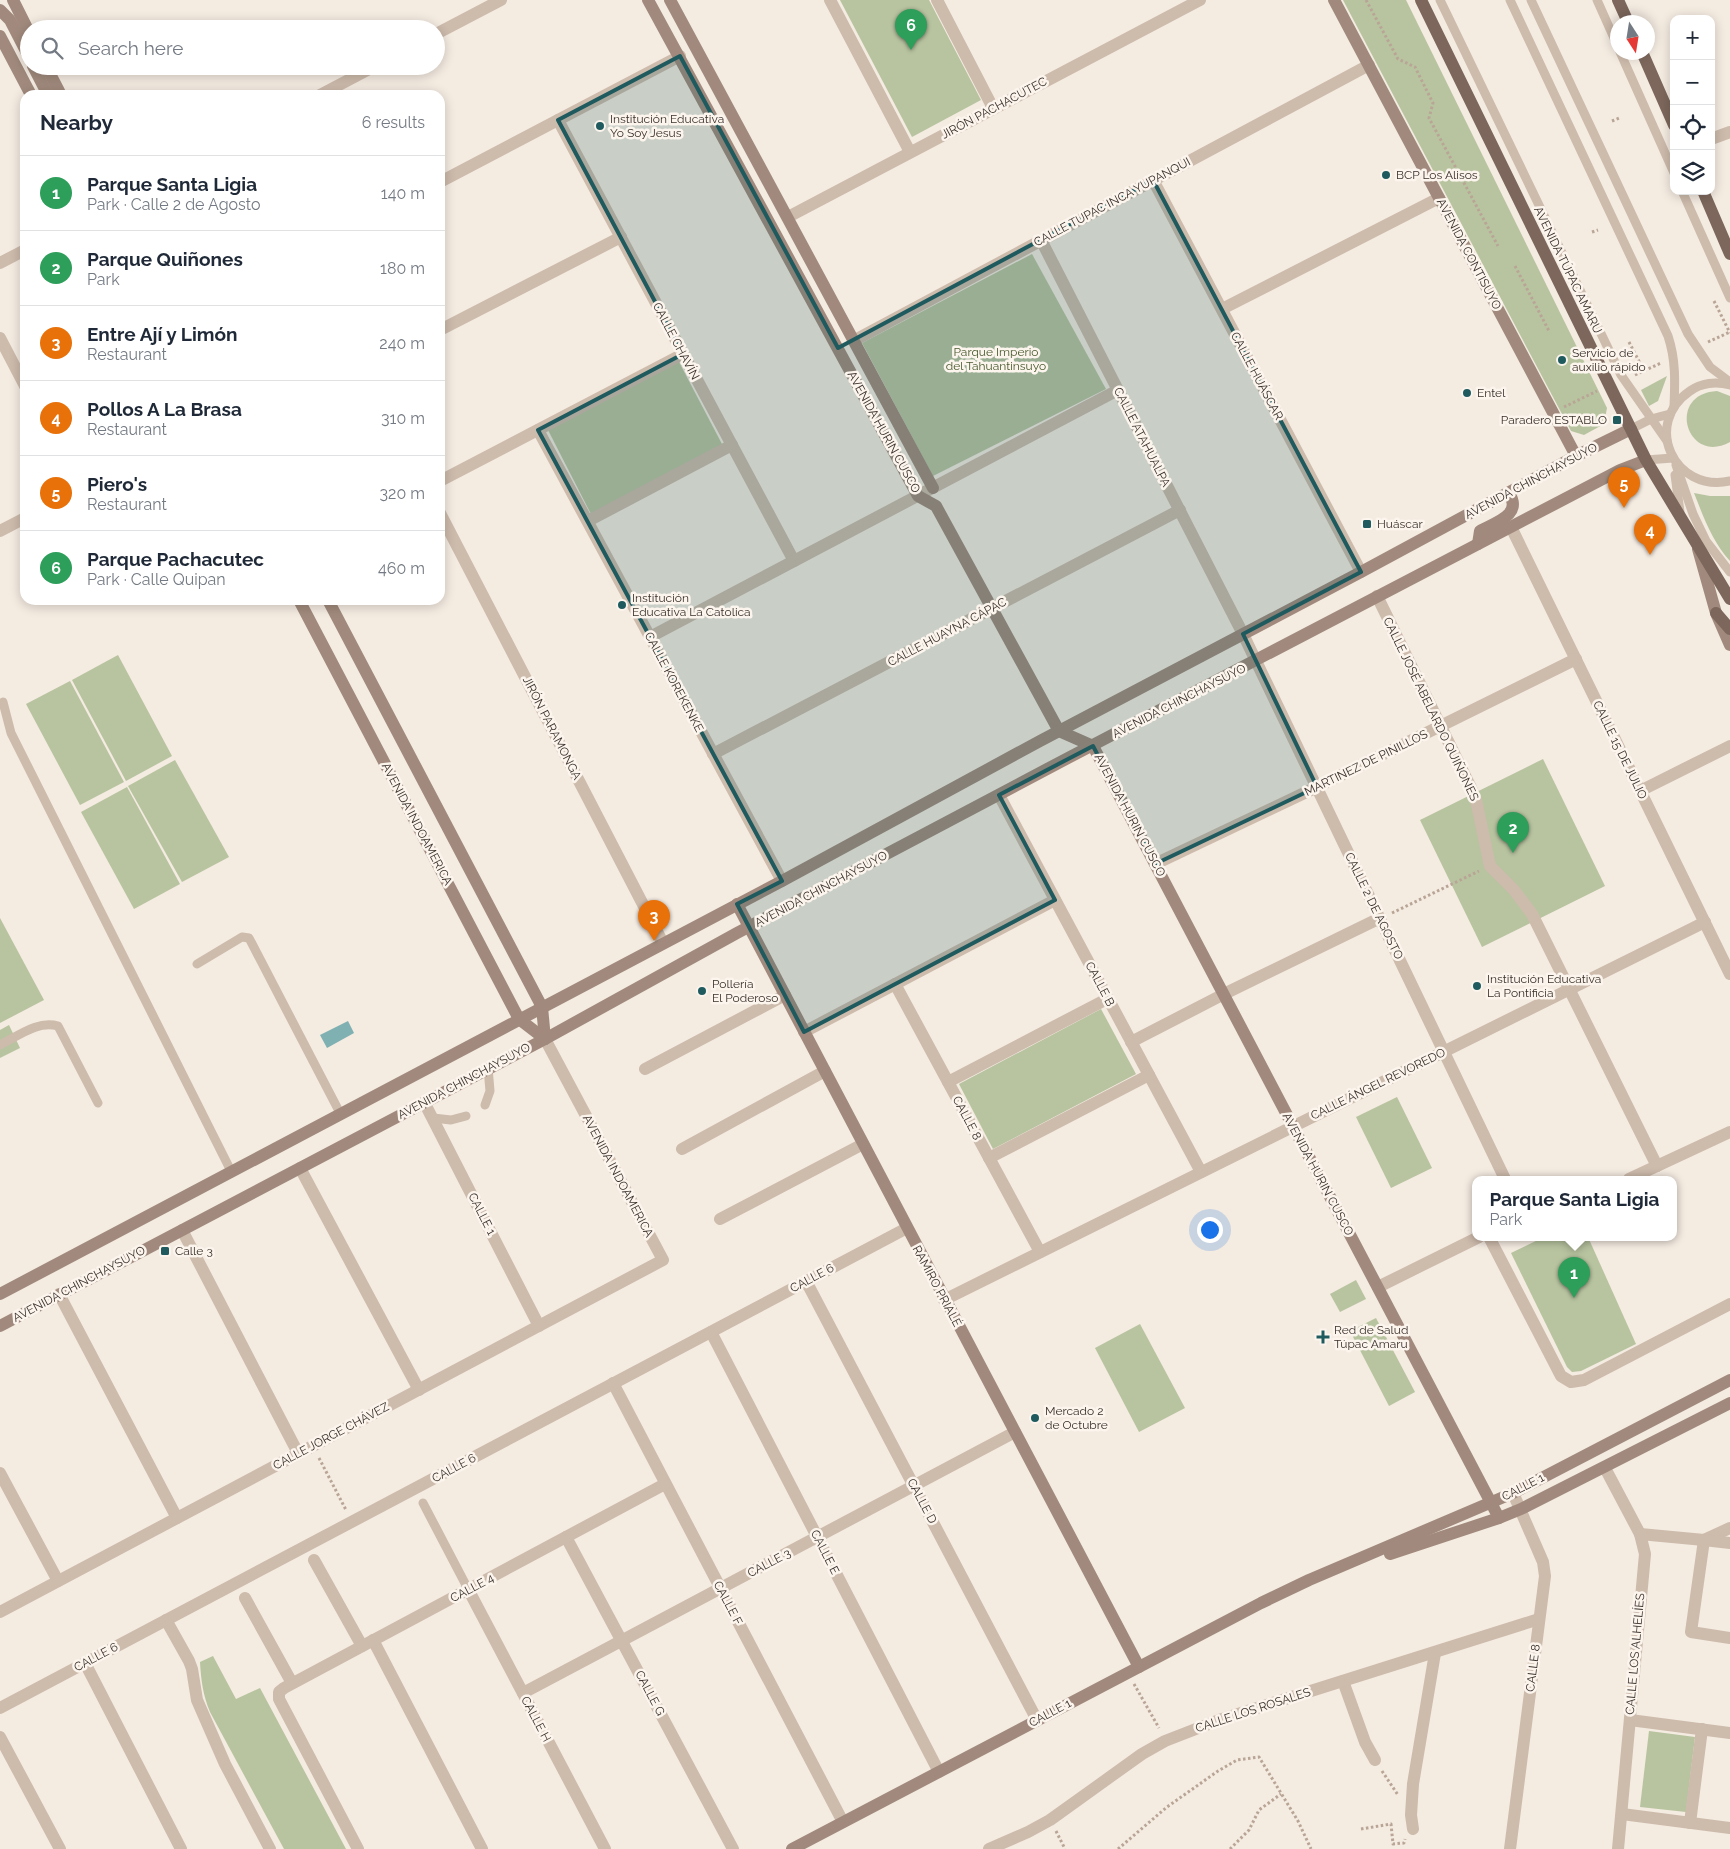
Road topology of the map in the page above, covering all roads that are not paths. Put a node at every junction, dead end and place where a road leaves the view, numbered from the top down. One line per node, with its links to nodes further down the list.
1 (13, 0): 17 (street)
2 (501, 0): 18 (street)
3 (648, 0): 22 (street, AVENIDA HURIN CUSCO)
4 (670, 0): 47 (street, AVENIDA HURIN CUSCO)
5 (830, 0): 40 (street)
6 (937, 0): 35 (street)
7 (1200, 0): 35 (street, JIRÓN PACHACUTEC)
8 (1334, 0): 25 (street, AVENIDA CONTISUYO)
9 (1421, 0): 64 (main road, AVENIDA TÚPAC AMARU)
10 (1440, 0): 63 (lane)
11 (1510, 0): 62 (lane)
12 (1531, 0): 60 (lane)
13 (1597, 0): 19 (lane)
14 (1618, 0): 16 (main road)
15 (0, 10): 21 (street)
16 (1625, 15)
17 (23, 20)
18 (445, 29)
19 (1610, 29)
20 (0, 36): 26 (street)
21 (20, 39)
22 (680, 56): 37 (street); 75 (street, AVENIDA HURIN CUSCO)
23 (1624, 60): 41 (lane)
24 (1646, 60): 36 (main road)
25 (1369, 65): 43 (street, CALLE TUPAC INCA YUPANQUI); 46 (street, AVENIDA CONTISUYO)
26 (20, 74)
27 (20, 75): 31 (street)
28 (38, 75): 32 (street)
29 (51, 75): 33 (street)
30 (358, 75): 34 (street)
31 (28, 90)
32 (45, 90)
33 (58, 90)
34 (329, 90)
35 (993, 108): 40 (street, JIRÓN PACHACUTEC)
36 (1670, 116)
37 (558, 120): 42 (street); 48 (street, CALLE CHAVÍN)
38 (1730, 132): 39 (street)
39 (1715, 138)
40 (910, 152): 47 (street, JIRÓN PACHACUTEC)
41 (1670, 164)
42 (445, 179)
43 (1153, 180): 49 (street, CALLE TUPAC INCA YUPANQUI); 54 (street, CALLE HUÁSCAR)
44 (1684, 195): 53 (lane)
45 (1705, 195): 51 (main road)
46 (1439, 198): 54 (street); 68 (street, AVENIDA CONTISUYO)
47 (788, 217): 57 (street, AVENIDA HURIN CUSCO)
48 (621, 237): 55 (street); 58 (street, CALLE CHAVÍN)
49 (1041, 240): 57 (street, CALLE TUPAC INCA YUPANQUI); 61 (street, CALLE ATAHUALPA)
50 (20, 253): 52 (street)
51 (1730, 254)
52 (0, 263)
53 (1730, 298)
54 (1222, 309): 86 (street, CALLE HUÁSCAR)
55 (445, 327)
56 (0, 338): 59 (street)
57 (855, 340): 73 (street, AVENIDA HURIN CUSCO)
58 (683, 354): 65 (street); 67 (street, CALLE CHAVÍN)
59 (20, 376)
60 (1730, 383): 62 (lane)
61 (1118, 390): 73 (street); 76 (street, CALLE ATAHUALPA)
62 (1672, 411): 63 (lane); 66 (lane)
63 (1651, 419): 64 (lane); 66 (lane)
64 (1631, 429): 68 (street, AVENIDA CHINCHAYSUYO); 70 (main road, AVENIDA TÚPAC AMARU)
65 (538, 430): 71 (street); 79 (street, CALLE KOREKENKE)
66 (1667, 441): 69 (lane)
67 (732, 445): 79 (street); 85 (street, CALLE CHAVÍN)
68 (1576, 456): 74 (street, AVENIDA CHINCHAYSUYO)
69 (1673, 458): 70 (lane); 72 (lane); 77 (lane); 87 (lane)
70 (1646, 460): 77 (main road, AVENIDA TÚPAC AMARU); 81 (street, AVENIDA CHINCHAYSUYO)
71 (445, 478)
72 (1730, 481)
73 (933, 488): 75 (street)
74 (1509, 493): 83 (street); 86 (street, AVENIDA CHINCHAYSUYO)
75 (918, 496): 85 (street); 92 (street, AVENIDA HURIN CUSCO)
76 (1180, 510): 92 (street, CALLE HUAYNA CÁPAC); 95 (street, CALLE ATAHUALPA)
77 (1680, 516): 84 (main road, AVENIDA TÚPAC AMARU)
78 (20, 521): 82 (street)
79 (588, 521): 96 (street, CALLE KOREKENKE)
80 (445, 523): 116 (street, JIRÓN PARAMONGA)
81 (1511, 526): 83 (street, AVENIDA CHINCHAYSUYO); 98 (street, CALLE 15 DE JULIO)
82 (0, 531)
83 (1478, 544): 88 (street, AVENIDA CHINCHAYSUYO)
84 (1696, 544): 89 (main road, AVENIDA TÚPAC AMARU); 93 (street)
85 (794, 561): 96 (street)
86 (1361, 572): 95 (street, AVENIDA CHINCHAYSUYO)
87 (1730, 572)
88 (1377, 596): 99 (street, AVENIDA CHINCHAYSUYO); 101 (street, CALLE JOSÉ ABELARDO QUIÑONES)
89 (1730, 598)
90 (302, 605): 125 (street, AVENIDA INDOAMERICA)
91 (331, 605): 124 (street, AVENIDA INDOAMERICA)
92 (992, 609): 102 (street, AVENIDA HURIN CUSCO); 105 (street, CALLE HUAYNA CÁPAC)
93 (1716, 613): 94 (main road); 97 (street)
94 (1730, 629)
95 (1244, 634): 99 (street, CALLE 2 DE AGOSTO); 102 (street, AVENIDA CHINCHAYSUYO)
96 (650, 638): 105 (street, CALLE KOREKENKE)
97 (1730, 645)
98 (1576, 659): 101 (street, MARTINEZ DE PINILLOS); 107 (street, CALLE 15 DE JULIO)
99 (1256, 661): 103 (street, AVENIDA CHINCHAYSUYO); 106 (street, CALLE 2 DE AGOSTO)
100 (3, 702): 149 (lane)
101 (1440, 726): 106 (street, MARTINEZ DE PINILLOS); 120 (street, CALLE JOSÉ ABELARDO QUIÑONES)
102 (1059, 731): 103 (street, AVENIDA HURIN CUSCO); 110 (street, AVENIDA CHINCHAYSUYO)
103 (1093, 746): 108 (street, AVENIDA CHINCHAYSUYO); 109 (street, AVENIDA HURIN CUSCO)
104 (1730, 746): 107 (street)
105 (713, 754): 110 (street, CALLE KOREKENKE)
106 (1317, 787): 109 (street, MARTINEZ DE PINILLOS); 113 (street, CALLE 2 DE AGOSTO)
107 (1640, 791): 114 (street, CALLE 15 DE JULIO)
108 (999, 796): 111 (street, CALLE B); 115 (street, AVENIDA CHINCHAYSUYO)
109 (1155, 864): 121 (street, AVENIDA HURIN CUSCO)
110 (782, 881): 112 (street, AVENIDA CHINCHAYSUYO)
111 (1055, 900): 119 (street); 123 (street, CALLE B)
112 (737, 904): 115 (street, RAMIRO PRIALÉ); 116 (street, AVENIDA CHINCHAYSUYO)
113 (1380, 918): 121 (street); 130 (street, CALLE 2 DE AGOSTO)
114 (1705, 922): 118 (street, CALLE 15 DE JULIO); 120 (street, CALLE ÁNGEL REVOREDO)
115 (749, 927): 122 (street, RAMIRO PRIALÉ); 127 (street, AVENIDA CHINCHAYSUYO)
116 (663, 943): 124 (street, AVENIDA CHINCHAYSUYO)
117 (197, 964): 139 (lane)
118 (1730, 974)
119 (895, 984): 126 (street); 135 (street, CALLE 8)
120 (1570, 989): 130 (street, CALLE ÁNGEL REVOREDO); 147 (street)
121 (1224, 994): 128 (street); 142 (street, AVENIDA HURIN CUSCO)
122 (784, 996): 126 (street, RAMIRO PRIALÉ); 132 (street)
123 (1108, 998): 128 (street, CALLE B); 135 (street)
124 (542, 1006): 125 (street, AVENIDA CHINCHAYSUYO); 127 (street, AVENIDA INDOAMERICA)
125 (519, 1019): 127 (street, AVENIDA INDOAMERICA); 139 (street, AVENIDA CHINCHAYSUYO)
126 (804, 1032): 133 (street, RAMIRO PRIALÉ)
127 (545, 1039): 131 (street, AVENIDA CHINCHAYSUYO); 159 (street, AVENIDA INDOAMERICA)
128 (1131, 1042): 134 (street, CALLE B)
129 (0, 1045): 137 (lane)
130 (1444, 1052): 142 (street, CALLE ÁNGEL REVOREDO); 151 (street, CALLE 2 DE AGOSTO)
131 (488, 1068): 136 (street, AVENIDA CHINCHAYSUYO); 138 (lane)
132 (645, 1069)
133 (825, 1071): 144 (street, RAMIRO PRIALÉ); 145 (street)
134 (1149, 1076): 146 (street); 150 (street, CALLE B)
135 (948, 1082): 146 (street, CALLE 8)
136 (424, 1102): 141 (street, CALLE 1); 148 (street, AVENIDA CHINCHAYSUYO)
137 (98, 1103)
138 (485, 1105)
139 (340, 1113): 149 (street, AVENIDA CHINCHAYSUYO)
140 (466, 1116): 141 (lane)
141 (433, 1118): 167 (street, CALLE 1)
142 (1293, 1127): 150 (street, CALLE ÁNGEL REVOREDO); 161 (street, AVENIDA HURIN CUSCO)
143 (1730, 1132): 147 (street)
144 (863, 1144): 153 (street); 154 (street, RAMIRO PRIALÉ)
145 (682, 1149)
146 (989, 1158): 158 (street, CALLE 8)
147 (1658, 1166): 152 (street)
148 (300, 1168): 155 (street, AVENIDA CHINCHAYSUYO); 171 (street)
149 (231, 1171): 162 (street, AVENIDA CHINCHAYSUYO)
150 (1201, 1172): 158 (street, CALLE ÁNGEL REVOREDO)
151 (1504, 1176)
152 (1636, 1176)
153 (720, 1219)
154 (907, 1228): 160 (street, CALLE 6); 164 (street, RAMIRO PRIALÉ)
155 (182, 1230): 163 (street, AVENIDA CHINCHAYSUYO); 174 (street)
156 (1472, 1240): 161 (street)
157 (1491, 1241): 165 (street)
158 (1040, 1252): 164 (street, CALLE ÁNGEL REVOREDO)
159 (663, 1260): 167 (street, CALLE JORGE CHÁVEZ)
160 (806, 1281): 168 (street, CALLE 6); 178 (street, CALLE D)
161 (1378, 1287): 181 (street, AVENIDA HURIN CUSCO)
162 (0, 1294)
163 (59, 1294): 166 (street, AVENIDA CHINCHAYSUYO); 183 (street)
164 (944, 1300): 173 (street, RAMIRO PRIALÉ)
165 (1730, 1304)
166 (0, 1326)
167 (539, 1326): 171 (street, CALLE JORGE CHÁVEZ)
168 (711, 1332): 170 (street, CALLE 6); 188 (street, CALLE E)
169 (1730, 1380): 179 (street, CALLE 1)
170 (613, 1383): 177 (street, CALLE F); 199 (street, CALLE 6)
171 (419, 1390): 174 (street, CALLE JORGE CHÁVEZ)
172 (1730, 1403): 175 (street, CALLE 1)
173 (1015, 1432): 178 (street, CALLE 3); 205 (street, RAMIRO PRIALÉ)
174 (298, 1454): 183 (street, CALLE JORGE CHÁVEZ)
175 (1605, 1468): 182 (street, CALLE 1); 186 (street, CALLE LOS ALHELÍES)
176 (0, 1472): 193 (street)
177 (665, 1484): 187 (street, CALLE 4); 194 (street, CALLE F)
178 (914, 1486): 188 (street, CALLE 3); 210 (street, CALLE D)
179 (1513, 1493): 181 (street, CALLE 1); 182 (street, CALLE 8)
180 (423, 1503): 195 (lane)
181 (1491, 1503): 184 (street, AVENIDA HURIN CUSCO); 192 (street, CALLE 1)
182 (1521, 1509): 184 (street, CALLE 1); 198 (street, CALLE 8)
183 (177, 1518): 193 (street, CALLE JORGE CHÁVEZ)
184 (1499, 1518): 192 (street, CALLE 1)
185 (1730, 1528): 189 (street)
186 (1640, 1534): 189 (street); 211 (street, CALLE LOS ALHELÍES)
187 (566, 1537): 195 (street, CALLE 4); 201 (street, CALLE G)
188 (818, 1537): 194 (street, CALLE 3); 216 (street, CALLE E)
189 (1704, 1540): 190 (street); 200 (street)
190 (1730, 1543)
191 (314, 1560): 202 (street)
192 (1309, 1580): 205 (street, CALLE 1)
193 (58, 1581): 197 (street, CALLE JORGE CHÁVEZ)
194 (720, 1588): 201 (street, CALLE 3); 218 (street, CALLE F)
195 (468, 1589): 202 (street, CALLE 4); 208 (street, CALLE H)
196 (245, 1598): 207 (street)
197 (0, 1612)
198 (1539, 1619): 203 (street, CALLE LOS ROSALES); 231 (street, CALLE 8)
199 (166, 1620): 204 (street, CALLE 6); 224 (street)
200 (1730, 1638)
201 (622, 1641): 208 (street, CALLE 3); 228 (street, CALLE G)
202 (368, 1643): 207 (street, CALLE 4); 226 (street)
203 (1435, 1654): 206 (street, CALLE LOS ROSALES); 221 (street)
204 (84, 1663): 209 (street, CALLE 6); 223 (street)
205 (1133, 1670): 210 (street, CALLE 1)
206 (1343, 1681): 215 (street); 230 (street, CALLE LOS ROSALES)
207 (292, 1683): 225 (street, CALLE 4)
208 (523, 1693): 227 (street, CALLE H)
209 (0, 1708)
210 (1037, 1720): 216 (street, CALLE 1)
211 (1630, 1720): 212 (street); 217 (street, CALLE LOS ALHELÍES)
212 (1702, 1730): 213 (street); 219 (street)
213 (1730, 1733)
214 (0, 1737): 222 (street)
215 (1375, 1760)
216 (939, 1772): 218 (street, CALLE 1)
217 (1622, 1814): 219 (street); 232 (street, CALLE LOS ALHELÍES)
218 (843, 1822): 229 (street, CALLE 1)
219 (1690, 1823): 220 (street)
220 (1730, 1828)
221 (1413, 1829)
222 (60, 1849)
223 (181, 1849)
224 (270, 1849)
225 (358, 1849)
226 (482, 1849)
227 (605, 1849)
228 (733, 1849)
229 (792, 1849)
230 (988, 1849)
231 (1510, 1849)
232 (1618, 1849)

